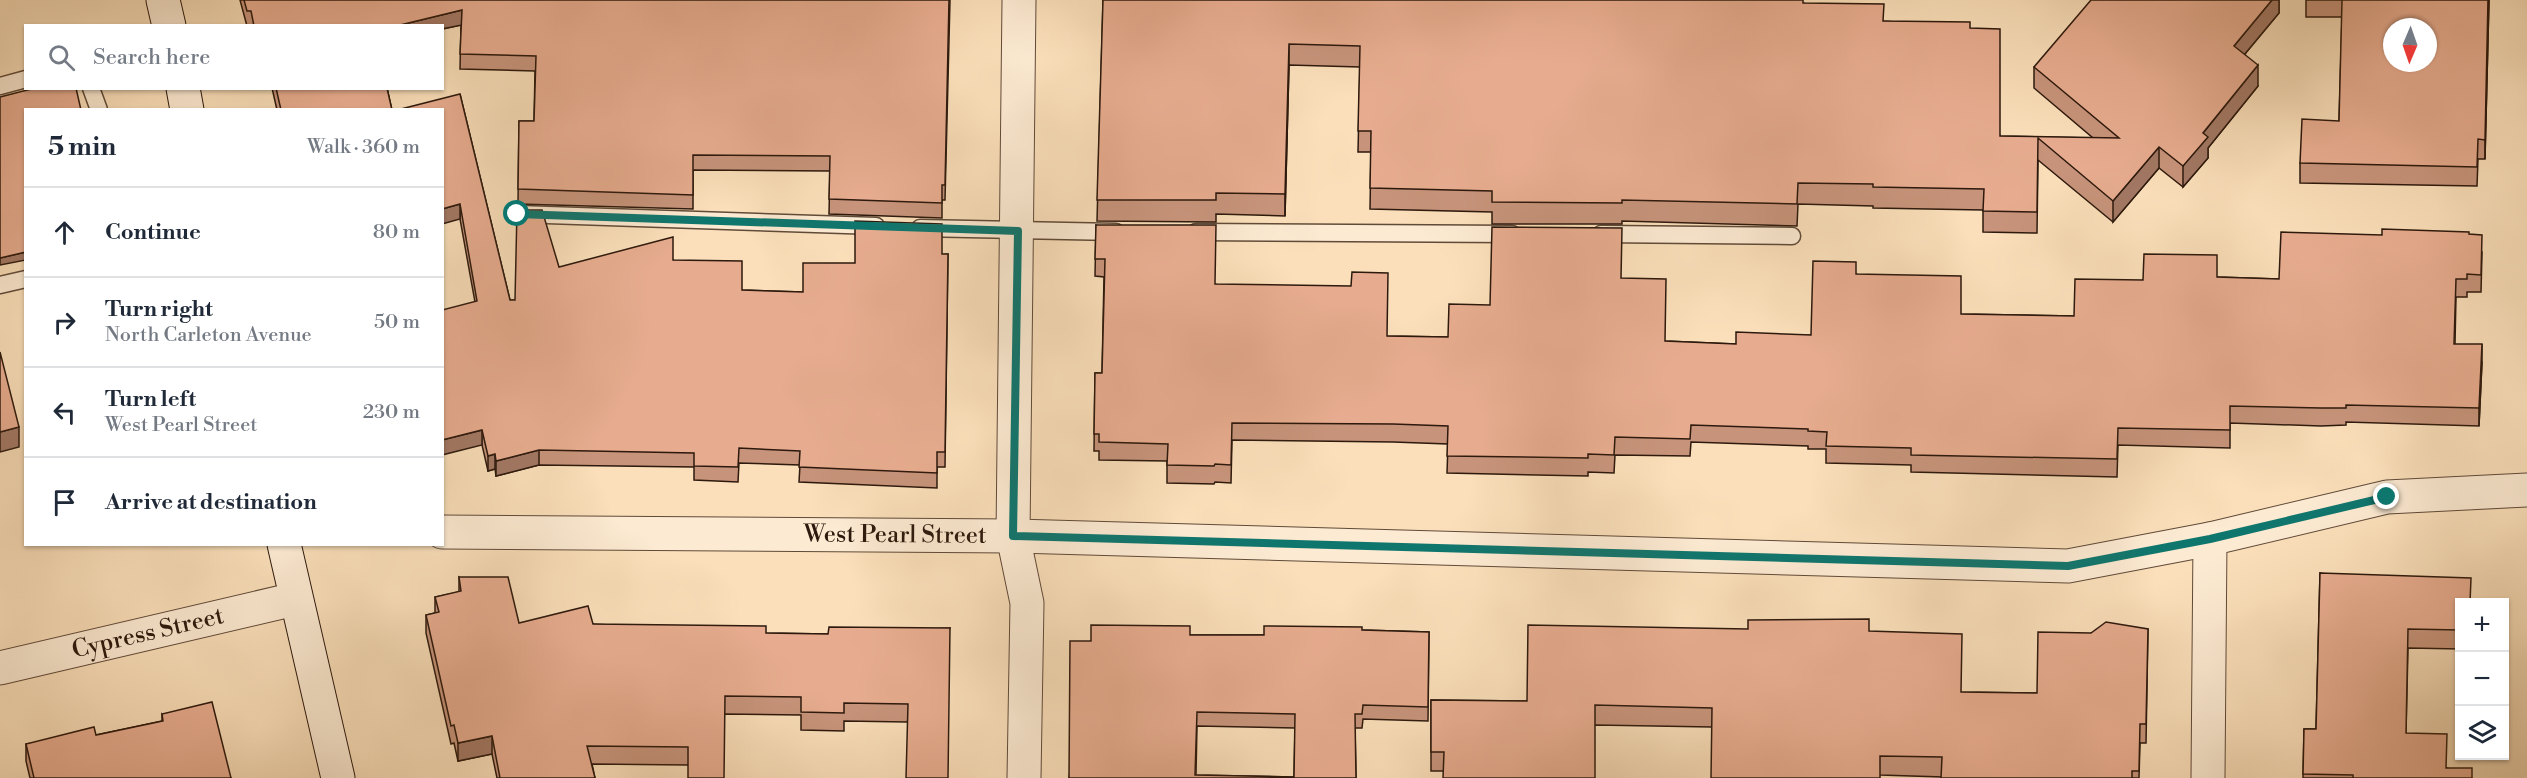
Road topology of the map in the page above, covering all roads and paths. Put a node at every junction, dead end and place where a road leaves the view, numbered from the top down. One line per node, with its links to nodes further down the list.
1 (163, 0): 3 (street)
2 (1019, 0): 11 (street)
3 (169, 24)
4 (24, 80): 5 (lane)
5 (0, 86)
6 (92, 90): 8 (lane)
7 (183, 90): 9 (street)
8 (98, 108)
9 (187, 108)
10 (517, 214): 11 (lane)
11 (1018, 231): 12 (lane); 21 (street)
12 (1137, 232)
13 (1185, 232): 14 (lane)
14 (1530, 234)
15 (1590, 234): 16 (lane)
16 (1792, 236)
17 (24, 279): 18 (lane)
18 (0, 285)
19 (2527, 490): 22 (street, West Pearl Street)
20 (444, 532): 21 (street, West Pearl Street)
21 (1013, 536): 22 (street, West Pearl Street); 27 (street)
22 (2210, 539): 28 (street)
23 (284, 546): 24 (street)
24 (295, 599): 25 (street, Cypress Street); 26 (street)
25 (0, 668)
26 (338, 778)
27 (1024, 778)
28 (2208, 778)

